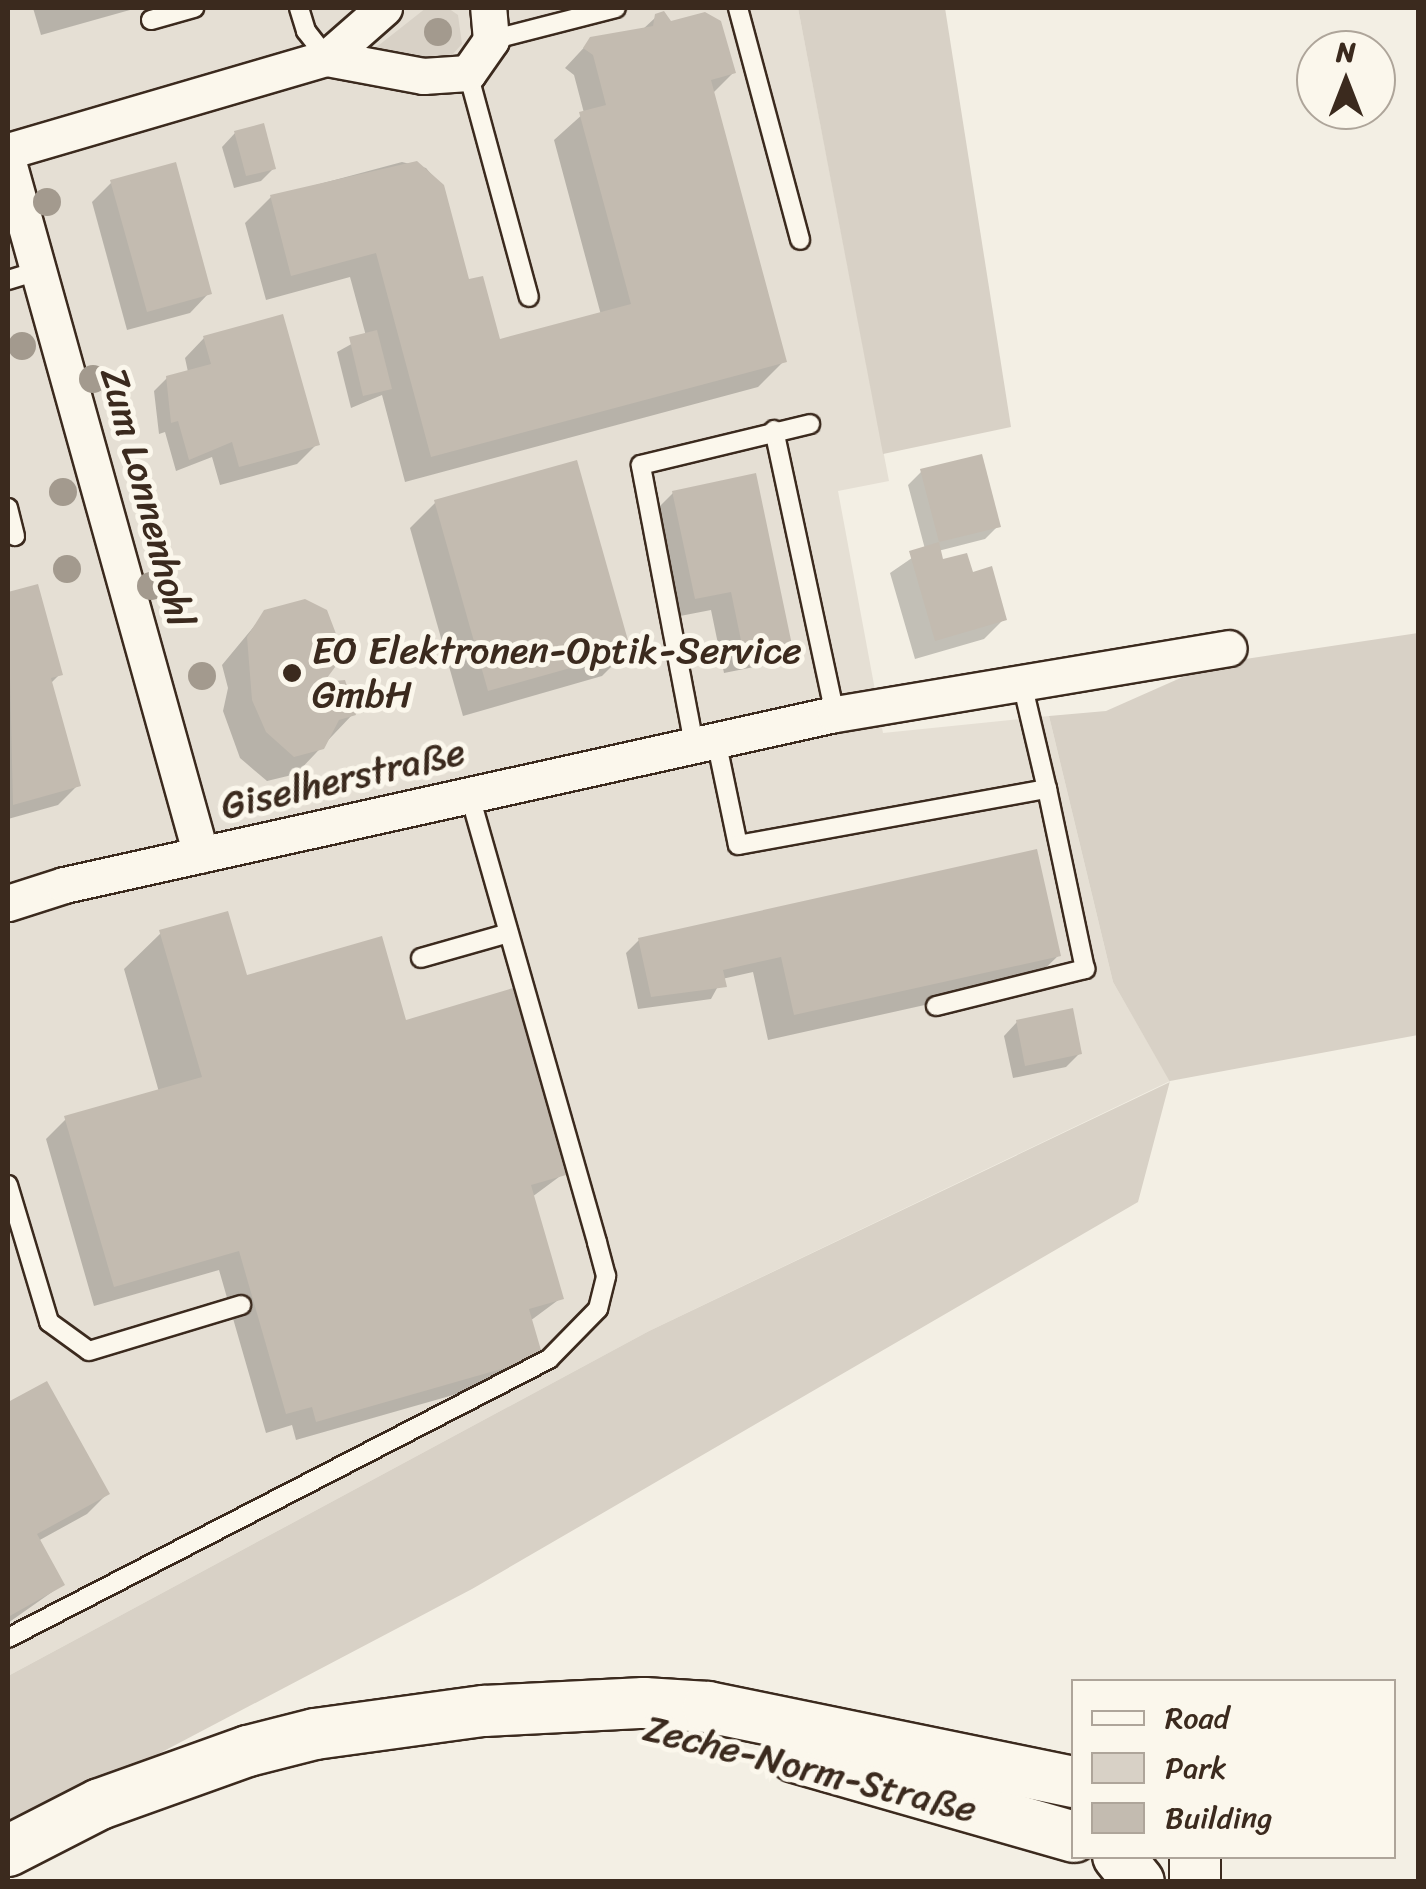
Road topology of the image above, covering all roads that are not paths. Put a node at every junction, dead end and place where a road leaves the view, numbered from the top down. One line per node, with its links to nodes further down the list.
1 (194, 8): 6 (lane)
2 (299, 8): 8 (lane)
3 (384, 8): 8 (street)
4 (616, 8): 7 (lane)
5 (738, 8): 12 (lane)
6 (151, 20)
7 (489, 24): 9 (street)
8 (328, 58): 9 (street); 10 (street)
9 (468, 74): 14 (lane)
10 (8, 151)
11 (8, 162): 13 (street, Zum Lonnenhohl)
12 (800, 240)
13 (24, 275): 25 (street, Zum Lonnenhohl)
14 (530, 297)
15 (810, 424): 16 (lane)
16 (774, 430): 21 (lane); 22 (lane)
17 (8, 508): 18 (lane)
18 (15, 536)
19 (1230, 648): 20 (street, Giselherstraße)
20 (1022, 683): 21 (street, Giselherstraße); 23 (lane)
21 (834, 714): 22 (street, Giselherstraße)
22 (705, 742): 23 (lane); 24 (street, Giselherstraße)
23 (1047, 789): 29 (lane)
24 (469, 794): 25 (street, Giselherstraße); 27 (lane)
25 (201, 854): 26 (street, Giselherstraße)
26 (8, 903)
27 (509, 934): 28 (lane); 32 (lane)
28 (420, 958)
29 (936, 1006)
30 (8, 1185): 31 (lane)
31 (241, 1305)
32 (8, 1638)
33 (484, 1711): 34 (main road, Zeche-Norm-Straße); 35 (main road, Zeche-Norm-Straße); 36 (main road, Zeche-Norm-Straße)
34 (1071, 1781)
35 (1071, 1836)
36 (8, 1851)
37 (1120, 1859): 38 (main road)
38 (1139, 1882)

